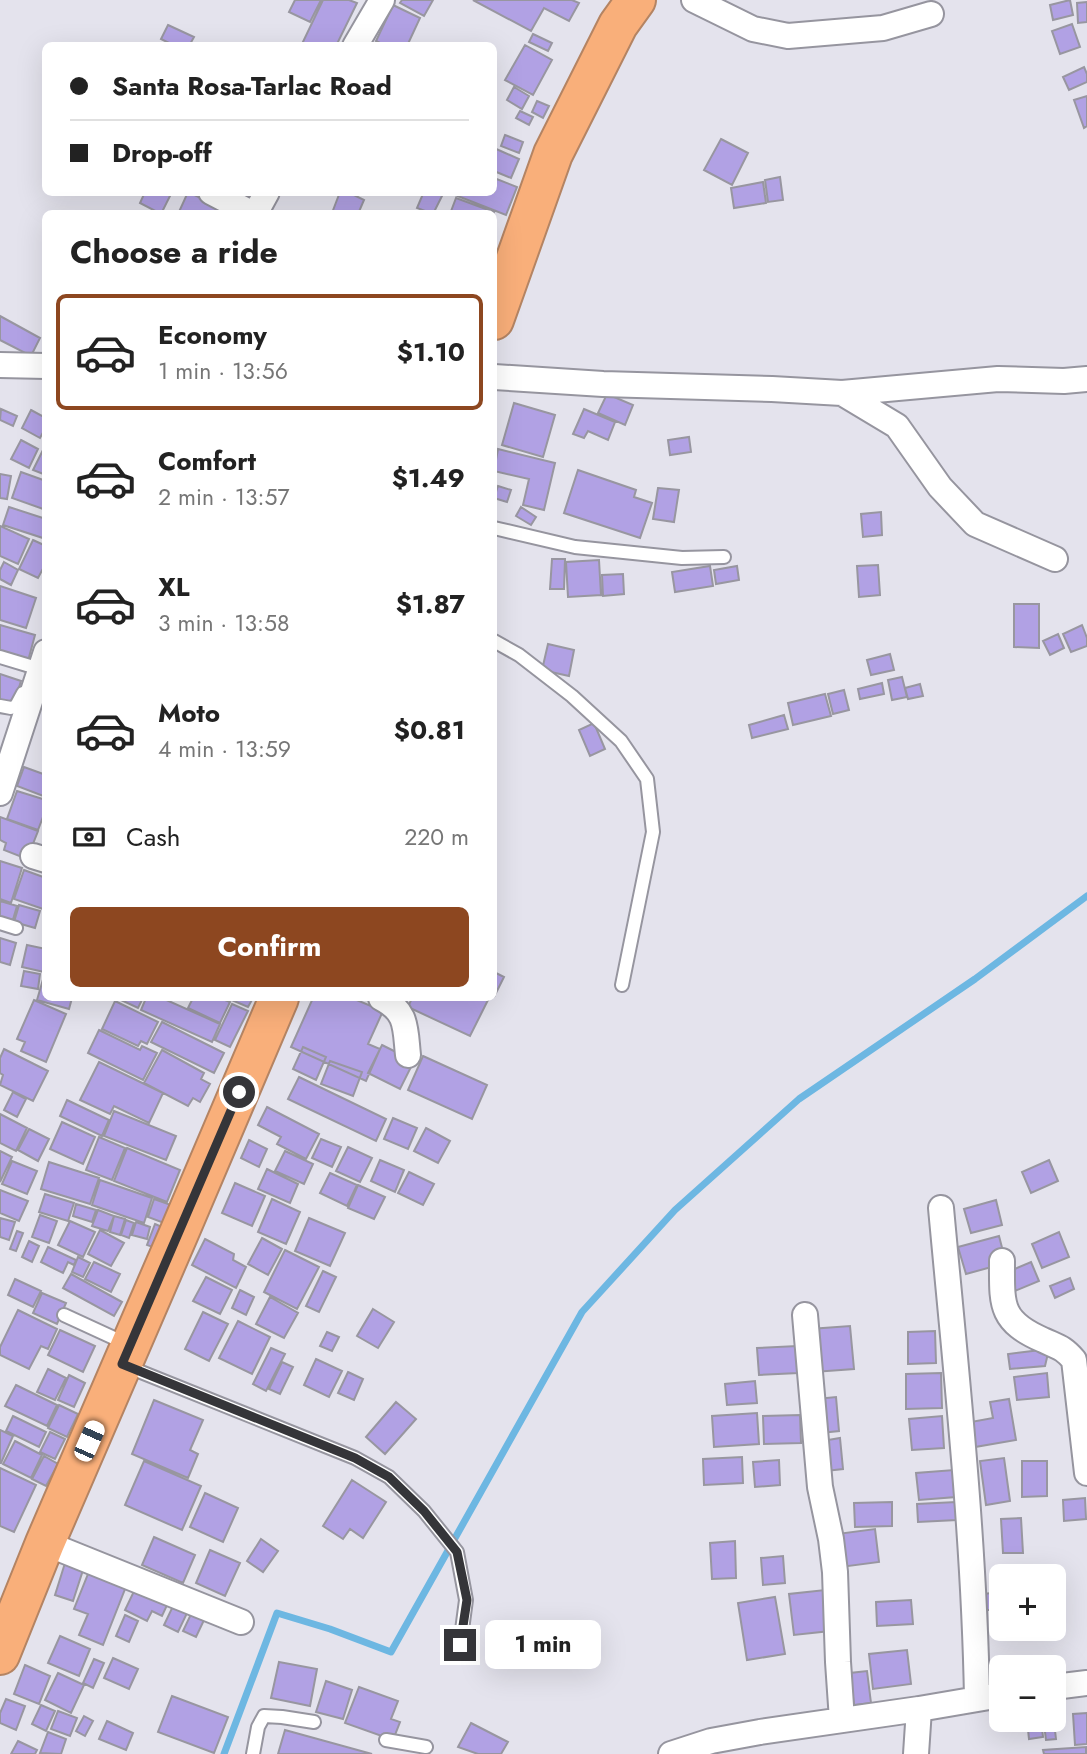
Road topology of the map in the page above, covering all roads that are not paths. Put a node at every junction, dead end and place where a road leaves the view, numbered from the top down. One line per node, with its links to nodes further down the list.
1 (636, 0): 8 (highway)
2 (694, 0): 4 (street)
3 (377, 1): 5 (street)
4 (931, 14)
5 (357, 42)
6 (219, 196): 7 (street)
7 (246, 210)
8 (497, 312)
9 (0, 365): 10 (street)
10 (42, 366)
11 (497, 376): 13 (street)
12 (1087, 379): 13 (street)
13 (842, 393): 16 (street)
14 (497, 529): 15 (lane)
15 (724, 557)
16 (1055, 559)
17 (497, 643): 24 (lane)
18 (0, 657): 19 (lane)
19 (39, 671): 20 (lane); 21 (street)
20 (0, 706)
21 (0, 793)
22 (0, 923): 23 (lane)
23 (16, 928)
24 (622, 985)
25 (278, 1001): 32 (highway)
26 (386, 1001): 27 (street)
27 (408, 1055)
28 (941, 1208): 40 (street)
29 (1002, 1261): 33 (street)
30 (64, 1315): 32 (lane)
31 (806, 1315): 42 (street)
32 (126, 1355): 34 (highway); 36 (lane)
33 (1087, 1472)
34 (45, 1543): 35 (street); 37 (highway)
35 (241, 1622)
36 (460, 1645)
37 (0, 1655)
38 (1087, 1683): 39 (street)
39 (1066, 1686)
40 (989, 1696): 41 (street)
41 (919, 1709): 42 (street); 48 (street)
42 (842, 1720): 47 (street)
43 (314, 1722): 46 (lane)
44 (386, 1740): 45 (lane)
45 (426, 1747)
46 (253, 1754)
47 (671, 1754)
48 (916, 1754)

